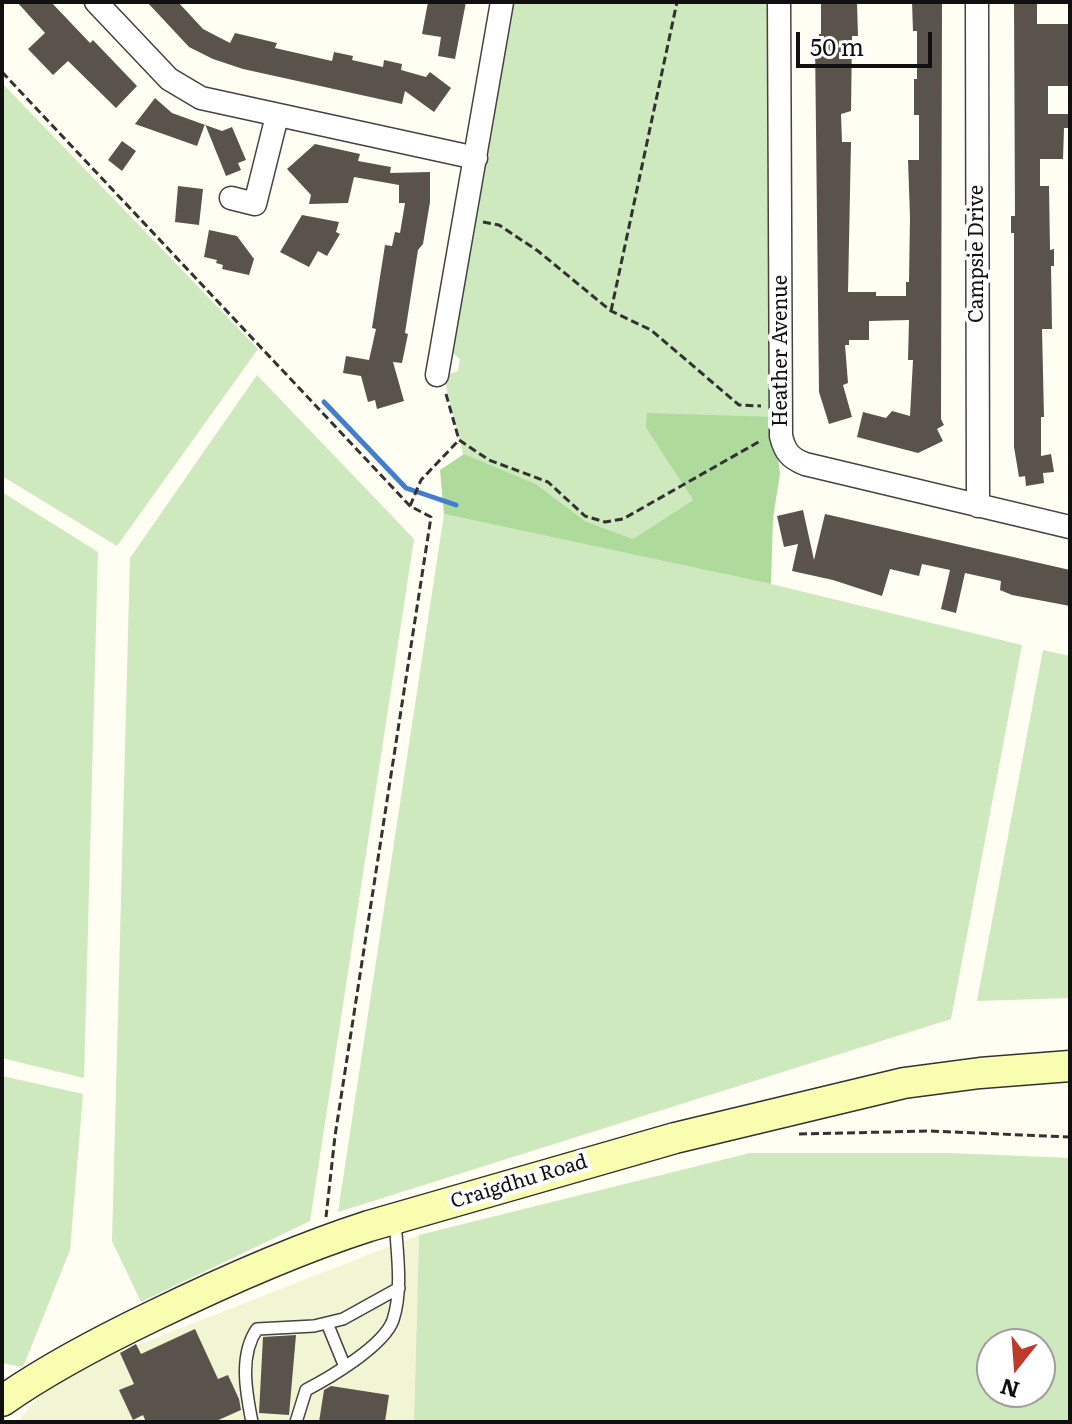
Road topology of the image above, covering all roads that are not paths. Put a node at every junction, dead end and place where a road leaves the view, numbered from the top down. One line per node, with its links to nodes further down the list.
1 (96, 2): 5 (street)
2 (502, 2): 6 (street)
3 (779, 2): 9 (street, Heather Avenue)
4 (977, 2): 9 (street, Campsie Drive)
5 (277, 116): 6 (street); 7 (street)
6 (476, 158): 8 (street)
7 (231, 198)
8 (437, 375)
9 (978, 506): 10 (street, Heather Avenue)
10 (1070, 527)
11 (1070, 1066): 12 (main road, Craigdhu Road)
12 (395, 1219): 13 (lane); 16 (main road, Craigdhu Road)
13 (399, 1288): 14 (lane); 15 (lane)
14 (327, 1323): 15 (lane); 17 (lane)
15 (345, 1367): 18 (lane)
16 (2, 1401)
17 (252, 1422)
18 (296, 1422)

